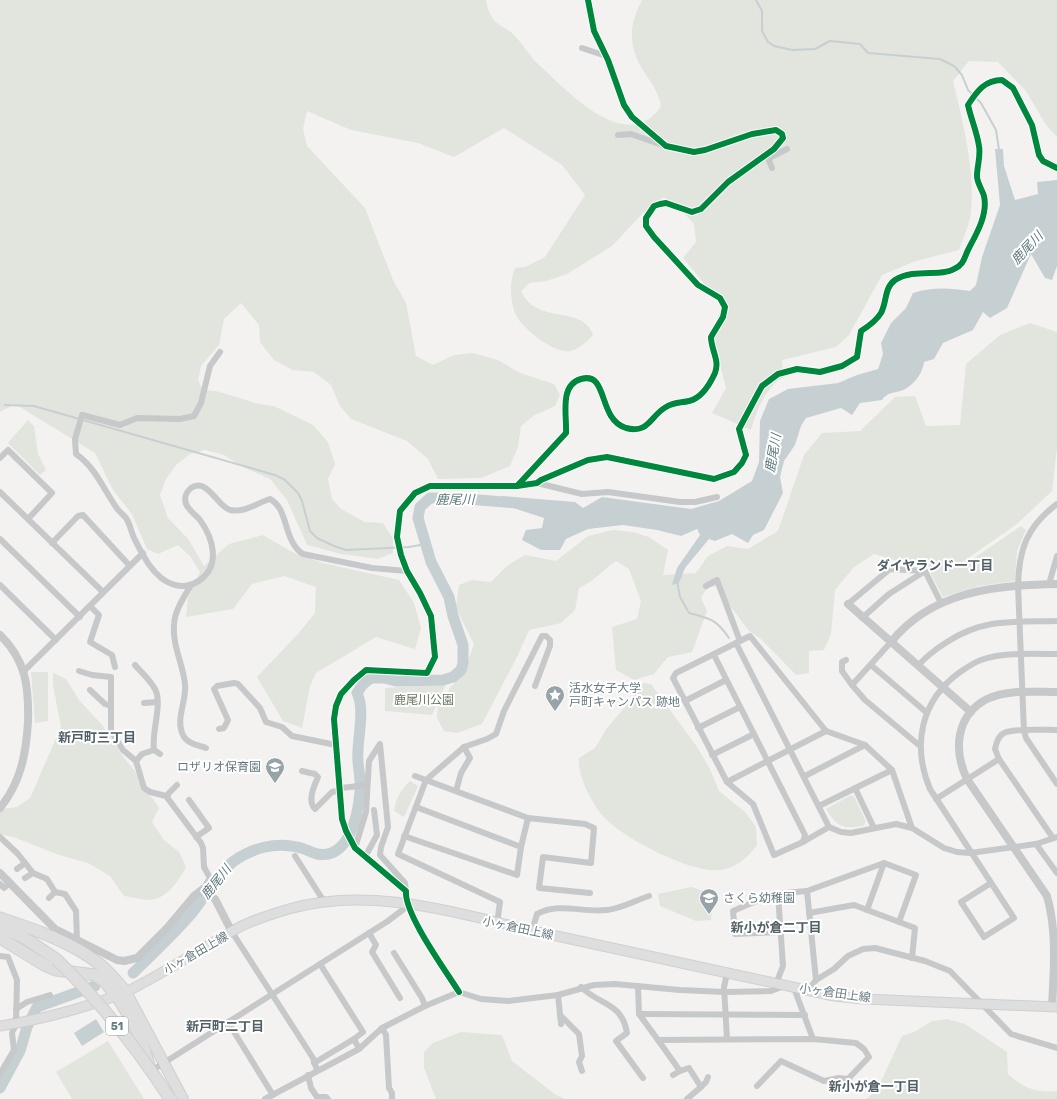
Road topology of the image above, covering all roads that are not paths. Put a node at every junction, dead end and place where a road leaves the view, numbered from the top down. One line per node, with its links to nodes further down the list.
1 (588, 0): 3 (street)
2 (582, 48): 3 (street)
3 (606, 56): 5 (street)
4 (618, 135): 5 (street)
5 (666, 146): 7 (street)
6 (787, 149): 7 (street)
7 (766, 157): 8 (street); 13 (street)
8 (772, 168)
9 (1057, 168): 12 (street)
10 (220, 352): 20 (street)
11 (0, 458): 17 (street)
12 (538, 484): 13 (street); 15 (street)
13 (517, 486): 23 (street)
14 (0, 492): 17 (street)
15 (717, 497)
16 (1057, 504): 29 (street)
17 (28, 519): 19 (street)
18 (0, 539): 34 (street)
19 (52, 543): 22 (street); 30 (street)
20 (143, 553): 22 (street); 27 (street)
21 (1057, 556): 25 (street)
22 (129, 565): 30 (street)
23 (407, 571): 27 (street); 72 (street)
24 (925, 571): 31 (street); 32 (street); 35 (street)
25 (1053, 584): 29 (street)
26 (0, 585): 39 (street)
27 (191, 585): 76 (street)
28 (706, 586): 40 (street)
29 (1018, 586): 31 (street); 37 (street)
30 (103, 592): 33 (street)
31 (941, 603): 41 (street)
32 (848, 604): 35 (street)
33 (90, 606): 34 (street); 49 (street)
34 (80, 617): 39 (street)
35 (862, 618): 41 (street)
36 (1057, 621): 37 (street)
37 (1020, 622): 42 (street); 48 (street)
38 (0, 634): 50 (street)
39 (56, 640): 50 (street)
40 (738, 642): 44 (street); 69 (street); 77 (street)
41 (891, 642): 47 (street); 48 (street)
42 (1021, 654): 43 (street); 55 (street); 57 (street)
43 (1057, 654)
44 (714, 655): 52 (street); 59 (street)
45 (846, 660): 53 (street)
46 (135, 665): 60 (street)
47 (871, 665): 53 (street); 64 (street)
48 (918, 666): 55 (street)
49 (115, 667)
50 (24, 671): 100 (street)
51 (78, 671): 62 (street)
52 (726, 680): 59 (street); 63 (street)
53 (852, 685): 74 (street)
54 (535, 686): 75 (street)
55 (942, 686): 64 (street); 65 (street)
56 (90, 690): 62 (street)
57 (1021, 692): 58 (street); 65 (street); 70 (street)
58 (1057, 692)
59 (685, 701): 66 (street)
60 (157, 702): 61 (street); 80 (street)
61 (144, 703)
62 (111, 706): 80 (street)
63 (740, 707): 66 (street); 71 (street)
64 (926, 712): 74 (street)
65 (971, 712): 86 (street)
66 (698, 728): 78 (street)
67 (219, 729): 72 (street)
68 (1057, 730): 70 (street)
69 (826, 731): 73 (street); 77 (street)
70 (1024, 731): 79 (street); 89 (street)
71 (754, 734): 78 (street); 81 (street)
72 (336, 745): 93 (street)
73 (865, 745): 82 (street); 85 (street)
74 (920, 746): 96 (street)
75 (464, 747): 87 (street); 94 (street)
76 (206, 748)
77 (790, 749): 81 (street); 85 (street)
78 (712, 755): 88 (street)
79 (999, 759): 86 (street); 109 (street)
80 (136, 761): 95 (street)
81 (767, 761): 88 (street); 110 (street)
82 (892, 770): 92 (street); 105 (street)
83 (302, 772): 93 (street)
84 (416, 776): 87 (street)
85 (805, 776): 98 (street)
86 (967, 779): 96 (street); 113 (street)
87 (426, 780): 94 (street); 99 (street)
88 (727, 782): 110 (street)
89 (1057, 784)
90 (177, 785): 95 (street)
91 (367, 785): 93 (street); 114 (street); 129 (street)
92 (855, 788): 98 (street); 104 (street)
93 (341, 789): 114 (street)
94 (456, 791): 102 (street)
95 (168, 798): 108 (street)
96 (936, 799): 115 (street)
97 (189, 800): 108 (street)
98 (819, 806): 103 (street)
99 (416, 807): 107 (street); 112 (street)
100 (0, 808)
101 (374, 810): 117 (street)
102 (528, 818): 112 (street); 132 (street)
103 (829, 827): 104 (street); 110 (street)
104 (874, 828): 105 (street)
105 (912, 828): 115 (street)
106 (0, 836): 118 (street)
107 (404, 836): 112 (street); 142 (street)
108 (196, 837): 128 (street)
109 (1055, 837): 111 (street)
110 (803, 842)
111 (1036, 844): 113 (street); 121 (street)
112 (521, 847)
113 (1013, 847): 115 (street); 170 (street)
114 (355, 848): 117 (street)
115 (970, 853): 126 (street)
116 (295, 856): 136 (street)
117 (366, 857): 129 (street)
118 (25, 863): 120 (street); 123 (street)
119 (884, 863): 130 (street); 138 (street); 141 (street)
120 (18, 869)
121 (1057, 872)
122 (0, 873): 125 (street)
123 (33, 873): 124 (street); 131 (street)
124 (25, 878)
125 (10, 883): 127 (street); 149 (street)
126 (991, 883): 126 (street)
127 (0, 884)
128 (204, 889): 145 (street); 149 (street)
129 (406, 891): 137 (street)
130 (807, 891): 133 (street); 139 (street)
131 (55, 892): 135 (street); 149 (street)
132 (590, 893)
133 (778, 894): 146 (street); 146 (street)
134 (648, 896): 144 (street)
135 (49, 898)
136 (325, 902): 137 (main road, 小ヶ倉田上線); 145 (main road, 小ヶ倉田上線)
137 (409, 905): 142 (main road, 小ヶ倉田上線); 147 (street); 161 (street)
138 (867, 910): 139 (street); 141 (street)
139 (809, 913): 155 (street)
140 (0, 918): 163 (highway, 51)
141 (899, 922): 152 (street)
142 (497, 924): 144 (main road, 小ヶ倉田上線)
143 (0, 927): 203 (highway, 51, bridge)
144 (532, 931): 154 (main road, 小ヶ倉田上線)
145 (232, 932): 163 (main road, 小ヶ倉田上線); 165 (street)
146 (780, 932): 156 (street)
147 (369, 933): 153 (street); 167 (street)
148 (0, 938): 163 (highway, 51)
149 (77, 939)
150 (394, 953): 169 (street)
151 (0, 956): 171 (street)
152 (912, 958): 155 (street); 168 (street)
153 (320, 964): 165 (street); 181 (street)
154 (727, 973): 156 (main road, 小ヶ倉田上線); 162 (street)
155 (816, 980): 160 (street)
156 (776, 984): 159 (main road, 小ヶ倉田上線)
157 (638, 986): 158 (street); 162 (street); 172 (street)
158 (580, 987): 166 (street); 197 (street)
159 (790, 987): 160 (main road, 小ヶ倉田上線); 162 (street); 175 (street)
160 (808, 990): 168 (main road, 小ヶ倉田上線)
161 (459, 992): 166 (street); 169 (street)
162 (725, 992): 174 (street)
163 (121, 994): 177 (main road, 小ヶ倉田上線); 187 (main road, 51); 190 (main road, 51)
164 (50, 995): 171 (street)
165 (272, 995): 176 (street); 188 (street)
166 (558, 995): 173 (street)
167 (400, 998)
168 (983, 1004): 170 (main road, 小ヶ倉田上線); 186 (street)
169 (425, 1006): 180 (street)
170 (1055, 1007)
171 (16, 1009): 177 (street)
172 (639, 1014): 174 (street); 184 (street)
173 (560, 1015): 178 (street); 191 (street)
174 (727, 1015): 175 (street); 182 (street)
175 (805, 1015): 183 (street)
176 (228, 1022): 187 (street); 200 (street)
177 (20, 1023): 179 (main road, 小ヶ倉田上線); 193 (street)
178 (561, 1024)
179 (0, 1026)
180 (382, 1028): 185 (street); 207 (street)
181 (354, 1039): 185 (street); 188 (street)
182 (727, 1039): 183 (street); 184 (street)
183 (813, 1039): 198 (street)
184 (658, 1040): 192 (street)
185 (359, 1048): 189 (street)
186 (1057, 1048)
187 (164, 1062): 190 (street); 204 (main road, 51)
188 (314, 1063): 189 (street)
189 (316, 1070): 194 (street)
190 (150, 1071): 202 (main road, 51)
191 (582, 1071)
192 (680, 1071): 195 (street); 199 (street)
193 (0, 1074)
194 (308, 1075): 200 (street); 201 (street)
195 (673, 1075)
196 (708, 1077): 199 (street)
197 (643, 1078)
198 (757, 1086)
199 (701, 1087): 208 (street)
200 (273, 1095): 205 (street)
201 (317, 1098): 206 (street)
202 (164, 1099)
203 (170, 1099)
204 (183, 1099)
205 (265, 1099)
206 (328, 1099)
207 (392, 1099)
208 (688, 1099)

